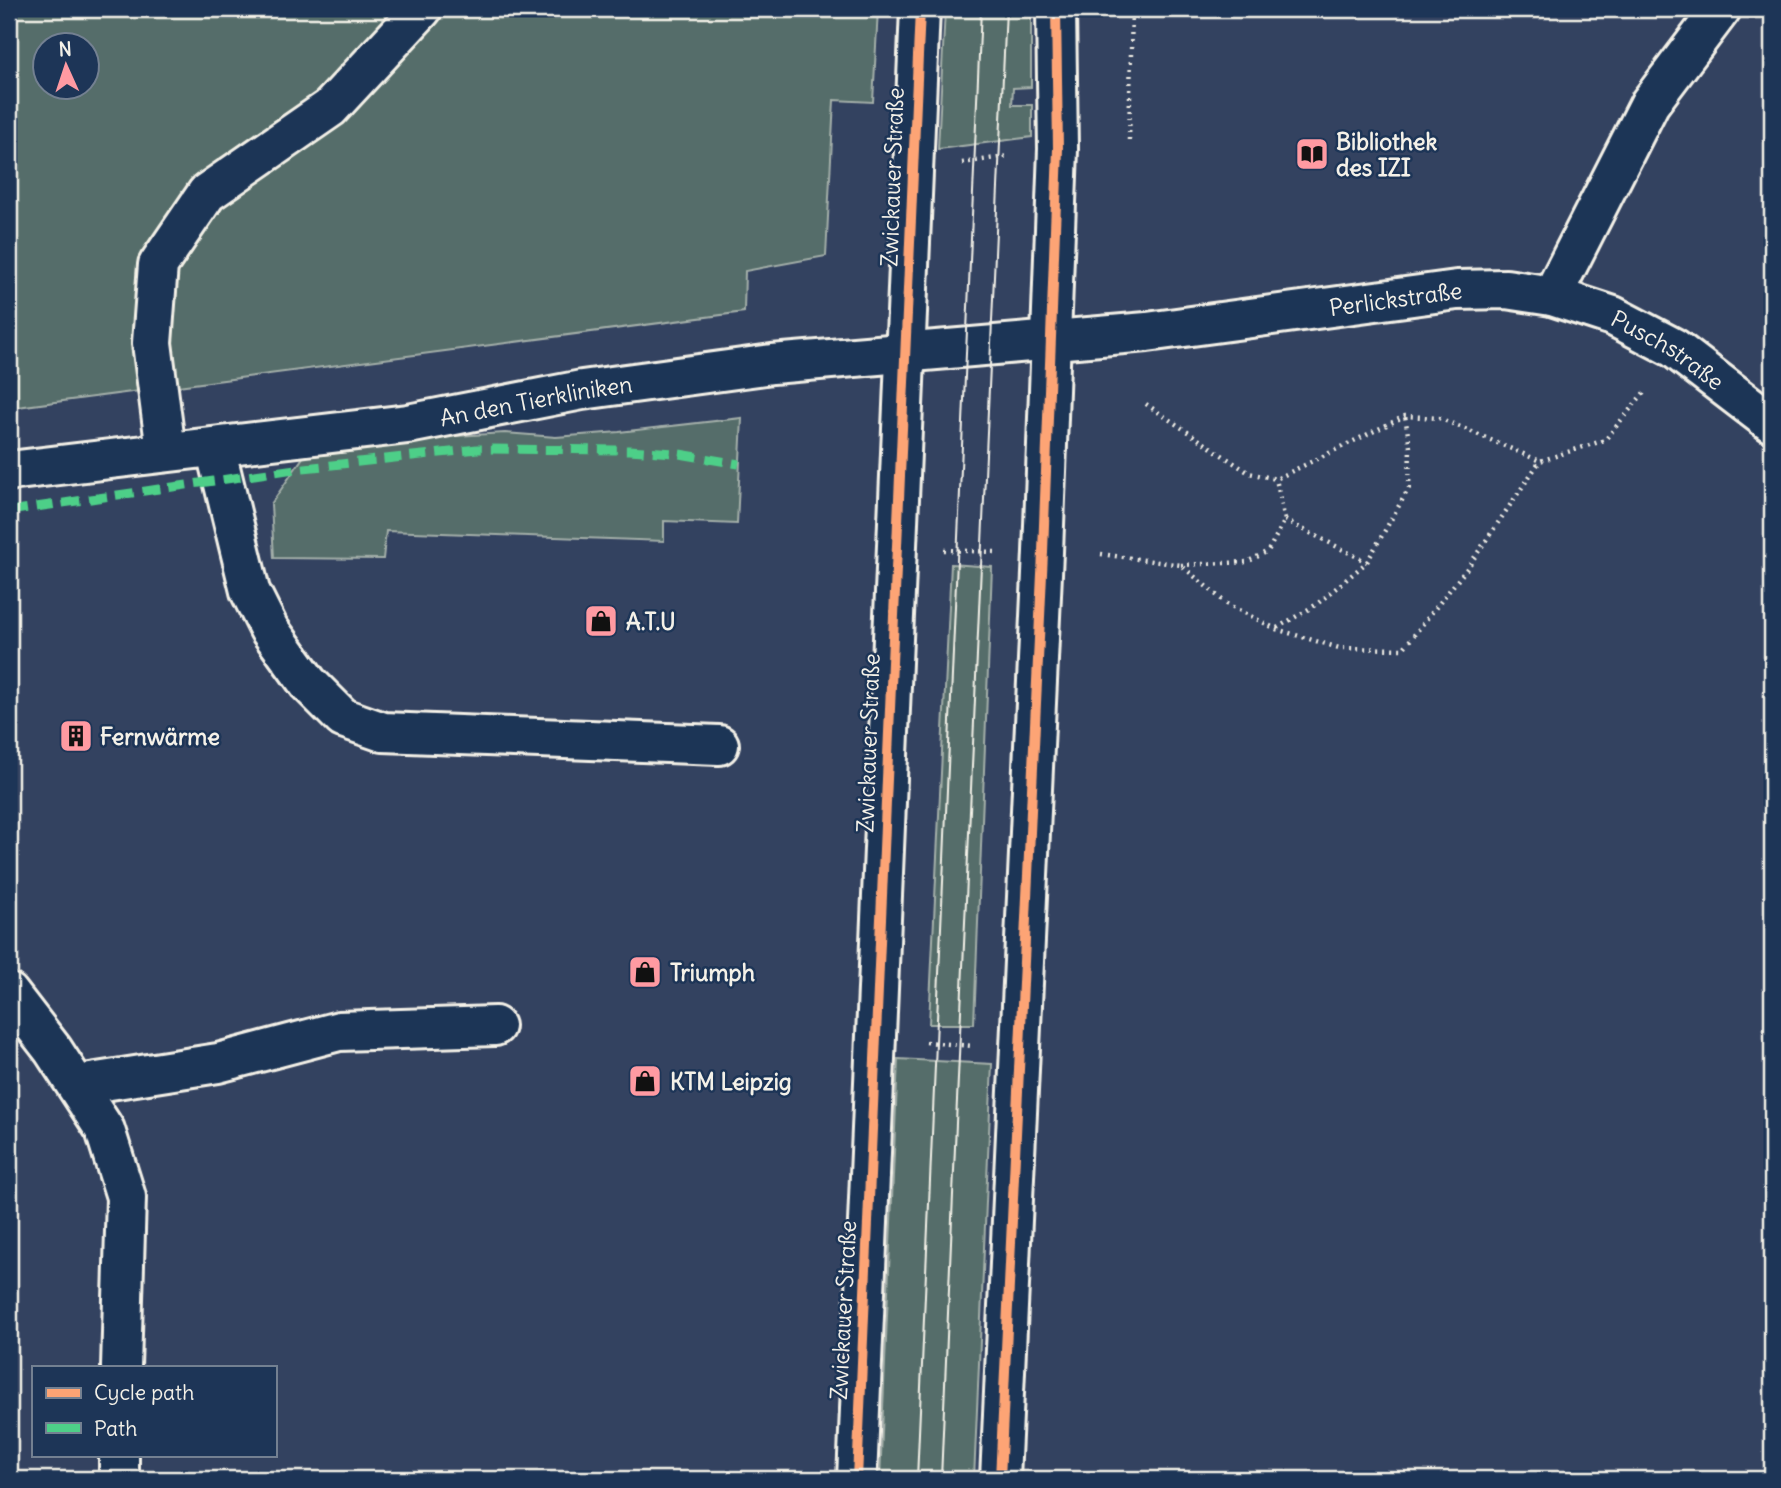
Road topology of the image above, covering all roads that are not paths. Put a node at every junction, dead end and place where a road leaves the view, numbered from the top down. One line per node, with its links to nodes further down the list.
1 (422, 9): 10 (main road)
2 (920, 9): 7 (main road, Zwickauer Straße)
3 (1056, 9): 6 (main road)
4 (1721, 9): 5 (main road)
5 (1552, 296): 6 (main road, Perlickstraße); 8 (main road, Puschstraße)
6 (1051, 341): 7 (main road, Perlickstraße); 20 (main road)
7 (906, 352): 9 (main road, An den Tierkliniken); 19 (main road, Zwickauer Straße)
8 (1772, 423)
9 (215, 447): 10 (main road, An den Tierkliniken); 12 (main road)
10 (166, 451): 11 (main road, An den Tierkliniken)
11 (9, 471)
12 (719, 745)
13 (9, 993): 15 (main road)
14 (495, 1027): 15 (main road)
15 (78, 1085): 16 (main road)
16 (121, 1366)
17 (119, 1456): 18 (main road)
18 (118, 1479)
19 (857, 1479)
20 (1000, 1479)

